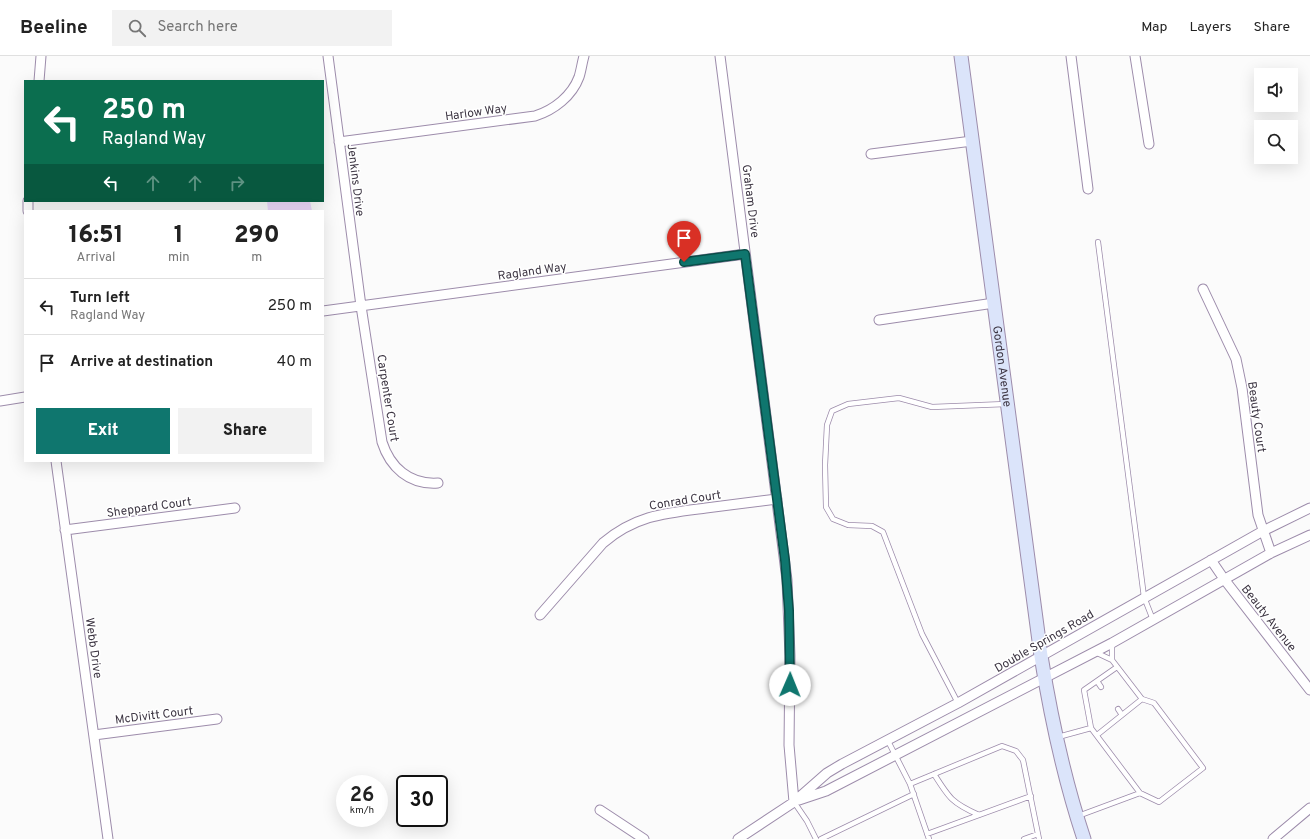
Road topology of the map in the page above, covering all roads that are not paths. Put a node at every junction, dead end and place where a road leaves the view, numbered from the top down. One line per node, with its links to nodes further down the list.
1 (41, 56): 8 (street)
2 (328, 56): 9 (street, Jenkins Drive)
3 (584, 56): 9 (street, Harlow Way)
4 (720, 56): 15 (street, Graham Drive)
5 (960, 56): 10 (main road, Gordon Avenue)
6 (1071, 56): 13 (street)
7 (1136, 56): 11 (street)
8 (39, 80)
9 (339, 142): 18 (street, Jenkins Drive)
10 (972, 142): 12 (street); 17 (main road, Gordon Avenue)
11 (1149, 144)
12 (871, 154)
13 (1088, 189)
14 (1098, 242): 35 (lane)
15 (745, 254): 18 (street, Ragland Way); 26 (street, Graham Drive)
16 (1203, 289): 30 (street, Beauty Court)
17 (994, 303): 20 (street); 23 (main road, Gordon Avenue)
18 (361, 306): 19 (street, Ragland Way); 25 (street, Carpenter Court)
19 (324, 311)
20 (879, 320)
21 (24, 397): 22 (street)
22 (0, 401)
23 (1007, 404): 40 (main road, Gordon Avenue); 48 (lane)
24 (56, 462): 29 (street, Webb Drive)
25 (438, 483)
26 (777, 499): 36 (street, Conrad Court); 63 (street, Graham Drive)
27 (235, 508): 29 (street, Sheppard Court)
28 (1310, 508): 30 (street, Double Springs Road)
29 (65, 530): 53 (street, Webb Drive)
30 (1263, 531): 32 (street, Beauty Court); 33 (street, Double Springs Road)
31 (1310, 535): 32 (street, Double Springs Road)
32 (1271, 553): 34 (street, Double Springs Road)
33 (1210, 560): 34 (street, Beauty Avenue); 35 (street, Double Springs Road)
34 (1224, 579): 37 (street, Double Springs Road); 46 (street, Beauty Avenue)
35 (1144, 597): 37 (lane); 40 (street, Double Springs Road)
36 (540, 615)
37 (1153, 620): 38 (street, Double Springs Road)
38 (1112, 643): 39 (street, Double Springs Road); 41 (lane)
39 (1095, 652): 41 (lane); 43 (street, Double Springs Road)
40 (1041, 656): 43 (main road, Gordon Avenue); 48 (street, Double Springs Road)
41 (1112, 660): 42 (lane)
42 (1117, 667): 44 (lane); 47 (lane)
43 (1045, 677): 55 (main road, Gordon Avenue); 57 (street, Double Springs Road)
44 (1097, 681): 45 (lane); 52 (lane)
45 (1101, 687)
46 (1310, 690)
47 (1142, 699): 50 (lane); 60 (lane)
48 (958, 704): 56 (street, Double Springs Road)
49 (1118, 709): 50 (lane)
50 (1122, 715): 54 (lane)
51 (217, 719): 53 (street, McDivitt Court)
52 (1091, 728): 54 (lane); 55 (lane)
53 (94, 735): 70 (street, Webb Drive)
54 (1097, 735): 60 (lane)
55 (1057, 738): 67 (main road, Gordon Avenue)
56 (888, 741): 57 (lane); 63 (street, Double Springs Road)
57 (895, 754): 59 (lane); 63 (street, Double Springs Road)
58 (934, 774): 59 (lane); 62 (lane); 66 (lane)
59 (910, 784): 61 (lane)
60 (1140, 793): 67 (lane)
61 (914, 794): 69 (lane); 74 (lane)
62 (1031, 796): 66 (lane); 68 (lane)
63 (794, 802): 72 (street, Double Springs Road); 73 (lane)
64 (1310, 808): 77 (street)
65 (600, 810): 71 (street)
66 (978, 815): 69 (lane)
67 (1077, 816): 76 (main road, Gordon Avenue)
68 (1039, 836): 75 (lane)
69 (928, 837)
70 (108, 839)
71 (644, 839)
72 (738, 839)
73 (816, 839)
74 (821, 839)
75 (1024, 839)
76 (1084, 839)
77 (1273, 839)

